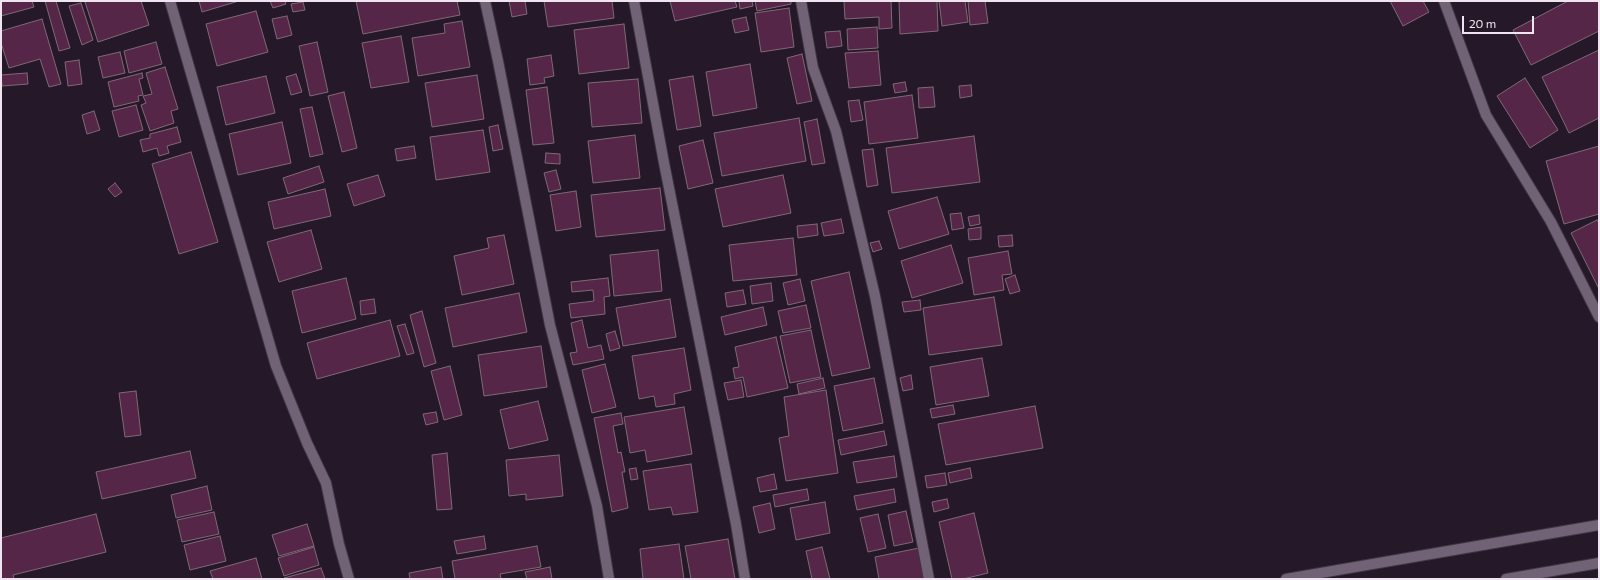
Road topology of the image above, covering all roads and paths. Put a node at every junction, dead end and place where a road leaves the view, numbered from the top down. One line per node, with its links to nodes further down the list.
1 (170, 1): 9 (street)
2 (485, 1): 10 (street)
3 (634, 1): 11 (street)
4 (801, 1): 12 (street)
5 (1444, 1): 6 (street)
6 (1599, 316)
7 (1599, 525): 13 (street)
8 (1599, 563): 14 (street)
9 (349, 579)
10 (610, 579)
11 (745, 579)
12 (929, 579)
13 (1286, 579)
14 (1506, 579)

